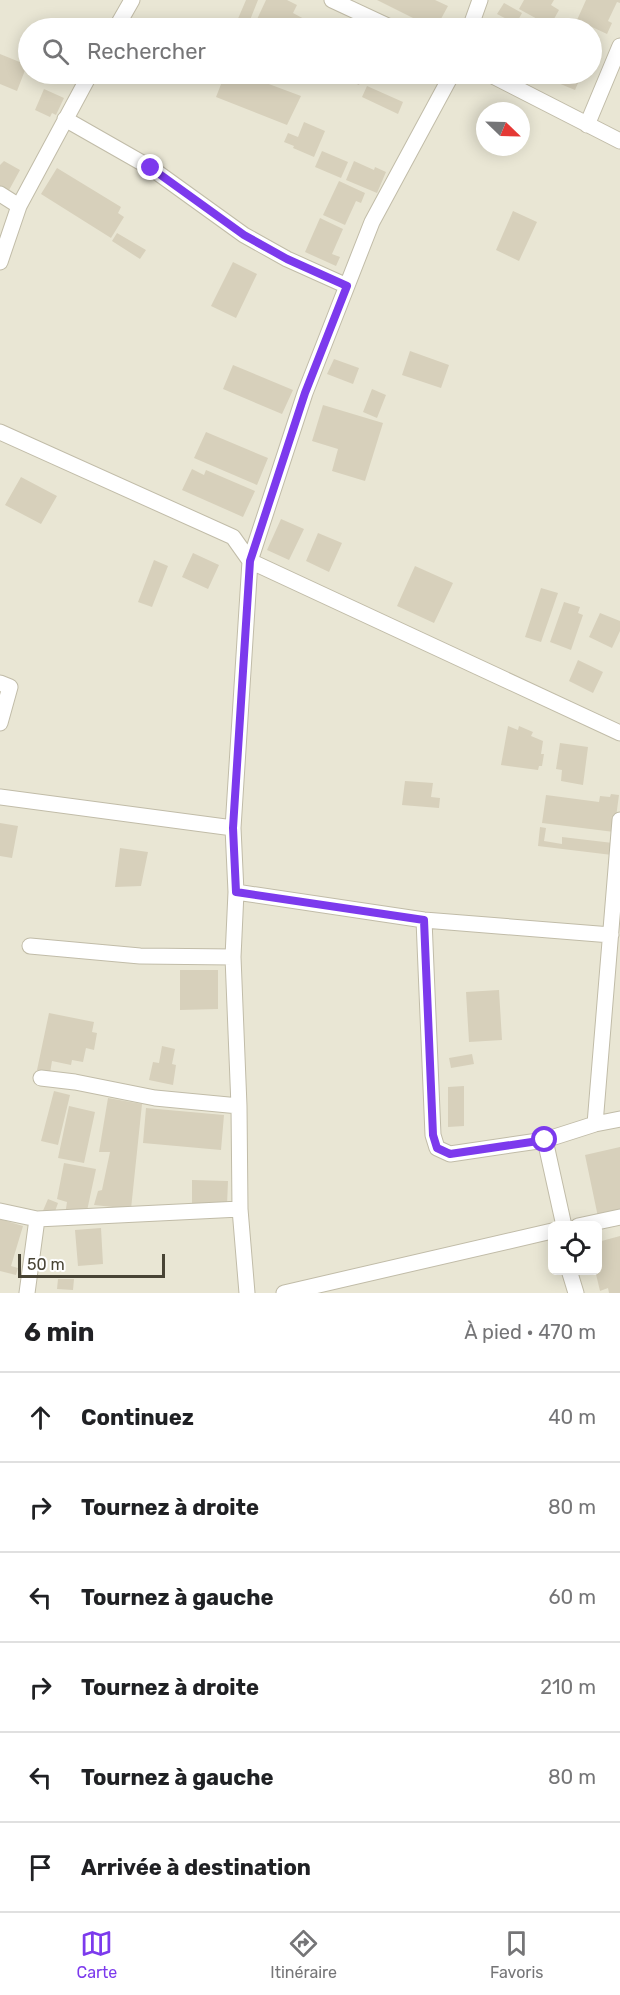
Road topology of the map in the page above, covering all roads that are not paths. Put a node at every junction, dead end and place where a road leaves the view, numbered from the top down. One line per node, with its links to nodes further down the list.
1 (132, 0): 4 (street)
2 (332, 0): 5 (street)
3 (480, 0): 6 (street)
4 (122, 18)
5 (371, 18)
6 (474, 18)
7 (620, 46): 12 (street)
8 (84, 84): 11 (street)
9 (447, 84): 17 (street)
10 (508, 84): 12 (street)
11 (65, 119): 15 (street); 17 (street)
12 (586, 125): 13 (street)
13 (620, 141)
14 (0, 194): 15 (street)
15 (19, 206): 16 (street)
16 (0, 262)
17 (347, 286): 19 (street)
18 (0, 432): 19 (street)
19 (250, 561): 22 (street); 25 (street)
20 (0, 683): 21 (street)
21 (0, 723)
22 (620, 733)
23 (0, 796): 25 (street)
24 (620, 820): 28 (street)
25 (233, 828): 26 (street)
26 (236, 892): 27 (street); 30 (street)
27 (424, 920): 28 (street); 35 (street)
28 (610, 935): 34 (street)
29 (30, 946): 30 (street)
30 (232, 957): 32 (street)
31 (41, 1078): 32 (street)
32 (239, 1106): 36 (street)
33 (620, 1119): 34 (street)
34 (595, 1124): 35 (street)
35 (545, 1140): 40 (street)
36 (240, 1209): 39 (street); 45 (street)
37 (0, 1211): 39 (street)
38 (620, 1217): 41 (street)
39 (37, 1219): 44 (street)
40 (563, 1221)
41 (601, 1221)
42 (548, 1232): 46 (street)
43 (570, 1275): 47 (street)
44 (27, 1293)
45 (248, 1293)
46 (284, 1293)
47 (576, 1293)

